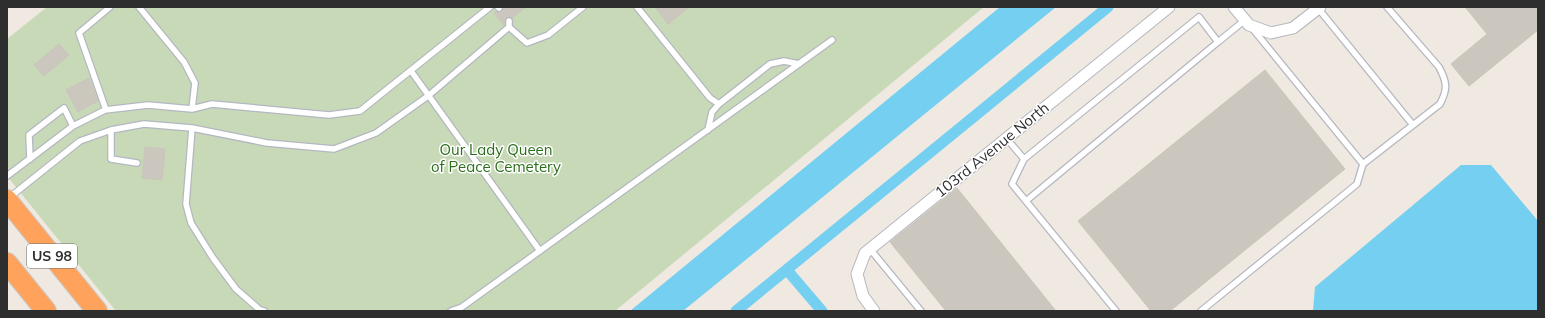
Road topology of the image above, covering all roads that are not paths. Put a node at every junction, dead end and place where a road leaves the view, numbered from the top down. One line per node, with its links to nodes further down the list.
1 (110, 7): 18 (lane)
2 (139, 7): 17 (lane)
3 (490, 7): 14 (lane)
4 (583, 7): 15 (lane)
5 (637, 7): 16 (lane)
6 (1169, 7): 24 (street, 103rd Avenue North)
7 (1234, 7): 10 (street)
8 (1387, 7): 19 (lane)
9 (1318, 8): 10 (street); 19 (lane)
10 (1247, 22): 12 (lane); 28 (lane)
11 (832, 40): 13 (lane)
12 (1218, 42): 26 (lane); 31 (lane)
13 (799, 64): 16 (lane); 23 (lane)
14 (411, 72): 15 (lane); 17 (lane)
15 (428, 96): 21 (lane); 33 (lane)
16 (719, 104): 23 (lane)
17 (192, 109): 18 (lane)
18 (106, 110): 20 (lane)
19 (1413, 125): 28 (lane)
20 (73, 126): 25 (lane); 25 (lane)
21 (192, 128): 22 (lane); 37 (lane)
22 (111, 130): 27 (lane); 30 (lane)
23 (708, 130): 33 (lane)
24 (1007, 138): 26 (lane); 32 (street, 103rd Avenue North)
25 (30, 159): 29 (lane)
26 (1024, 159): 31 (lane)
27 (137, 163)
28 (1363, 164): 42 (lane)
29 (7, 176)
30 (7, 200): 36 (highway, US 98)
31 (1026, 201): 41 (lane)
32 (870, 249): 39 (street, 103rd Avenue North); 40 (lane)
33 (540, 251): 38 (lane)
34 (7, 263): 35 (highway, US 98)
35 (46, 311)
36 (97, 311)
37 (264, 311)
38 (451, 311)
39 (874, 311)
40 (921, 311)
41 (1116, 311)
42 (1202, 311)

